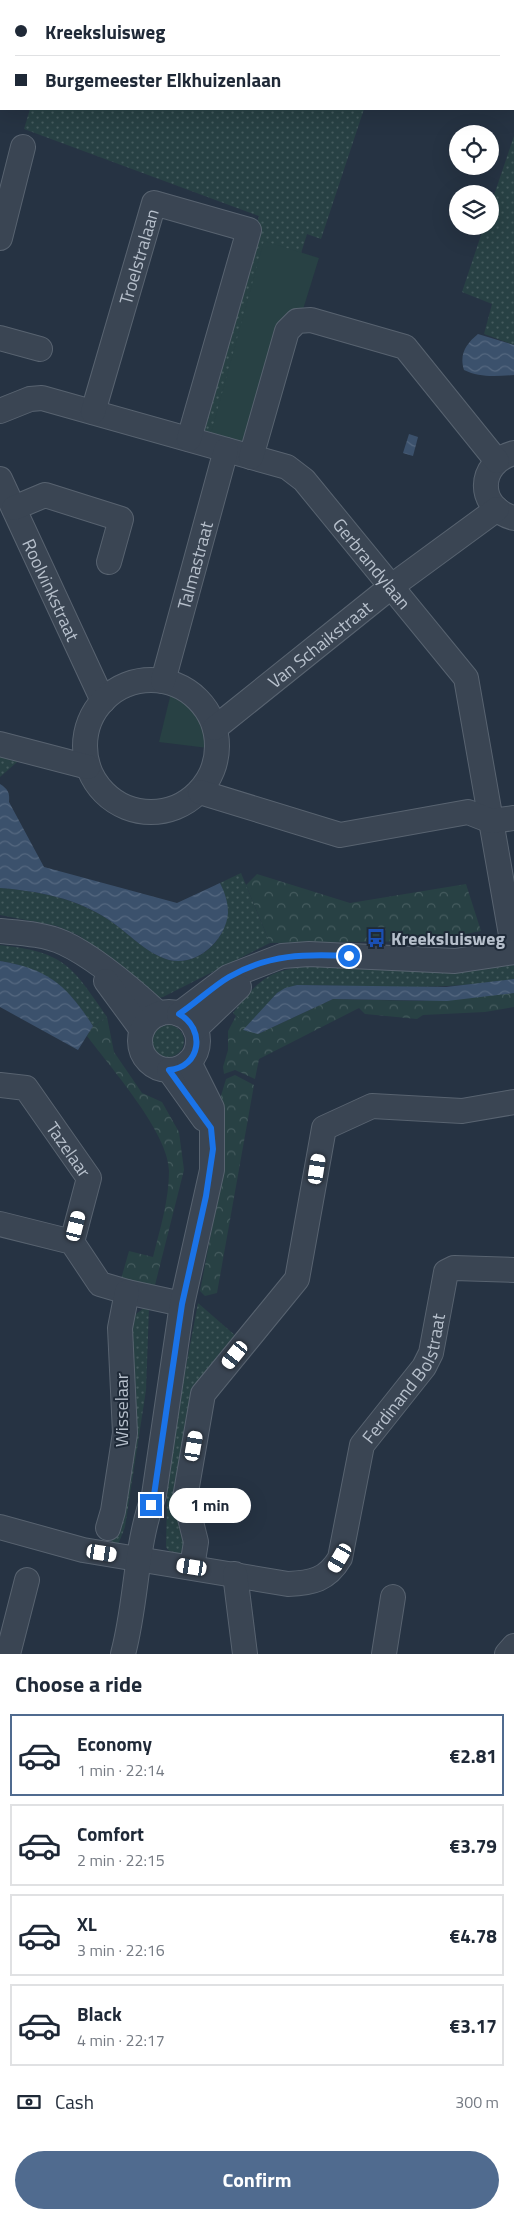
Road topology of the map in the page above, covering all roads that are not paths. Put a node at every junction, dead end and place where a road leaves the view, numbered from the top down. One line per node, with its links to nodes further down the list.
1 (23, 147): 2 (street)
2 (0, 238)
3 (0, 338): 4 (street)
4 (40, 349)
5 (0, 411): 6 (street, Gerbrandylaan)
6 (93, 412): 7 (street, Gerbrandylaan); 7 (street, Troelstralaan)
7 (189, 439): 8 (street, Gerbrandylaan)
8 (226, 450): 9 (street, Gerbrandylaan); 16 (street, Talmastraat)
9 (251, 457): 10 (street); 15 (street, Gerbrandylaan)
10 (505, 457): 13 (street)
11 (0, 479): 12 (street, Roolvinkstraat)
12 (14, 508): 14 (street); 17 (street, Roolvinkstraat)
13 (505, 514): 15 (street, Van Schaikstraat)
14 (109, 562)
15 (392, 586): 18 (street, Van Schaikstraat); 22 (street, Gerbrandylaan)
16 (163, 681): 17 (street); 18 (street)
17 (103, 701): 20 (street)
18 (215, 728): 21 (street)
19 (0, 744): 20 (street)
20 (88, 767): 21 (street)
21 (200, 792): 22 (street)
22 (503, 820): 24 (street, Gerbrandylaan)
23 (0, 931): 25 (street)
24 (513, 944): 25 (street)
25 (169, 1022): 26 (street); 26 (street)
26 (179, 1066): 33 (street)
27 (0, 1085): 30 (street, Tazelaar)
28 (514, 1102): 37 (street)
29 (0, 1224): 30 (street)
30 (72, 1242): 32 (street)
31 (514, 1270): 38 (street, Ferdinand Bolstraat)
32 (127, 1292): 33 (street); 35 (street, Wisselaar)
33 (182, 1304): 36 (street)
34 (0, 1527): 36 (street)
35 (108, 1528)
36 (146, 1559): 37 (street, Ferdinand Bolstraat); 43 (street)
37 (192, 1567): 38 (street, Ferdinand Bolstraat)
38 (235, 1574): 44 (street)
39 (28, 1580): 42 (street)
40 (393, 1597): 45 (street)
41 (514, 1646): 46 (street)
42 (8, 1654)
43 (123, 1654)
44 (245, 1654)
45 (384, 1654)
46 (507, 1654)

